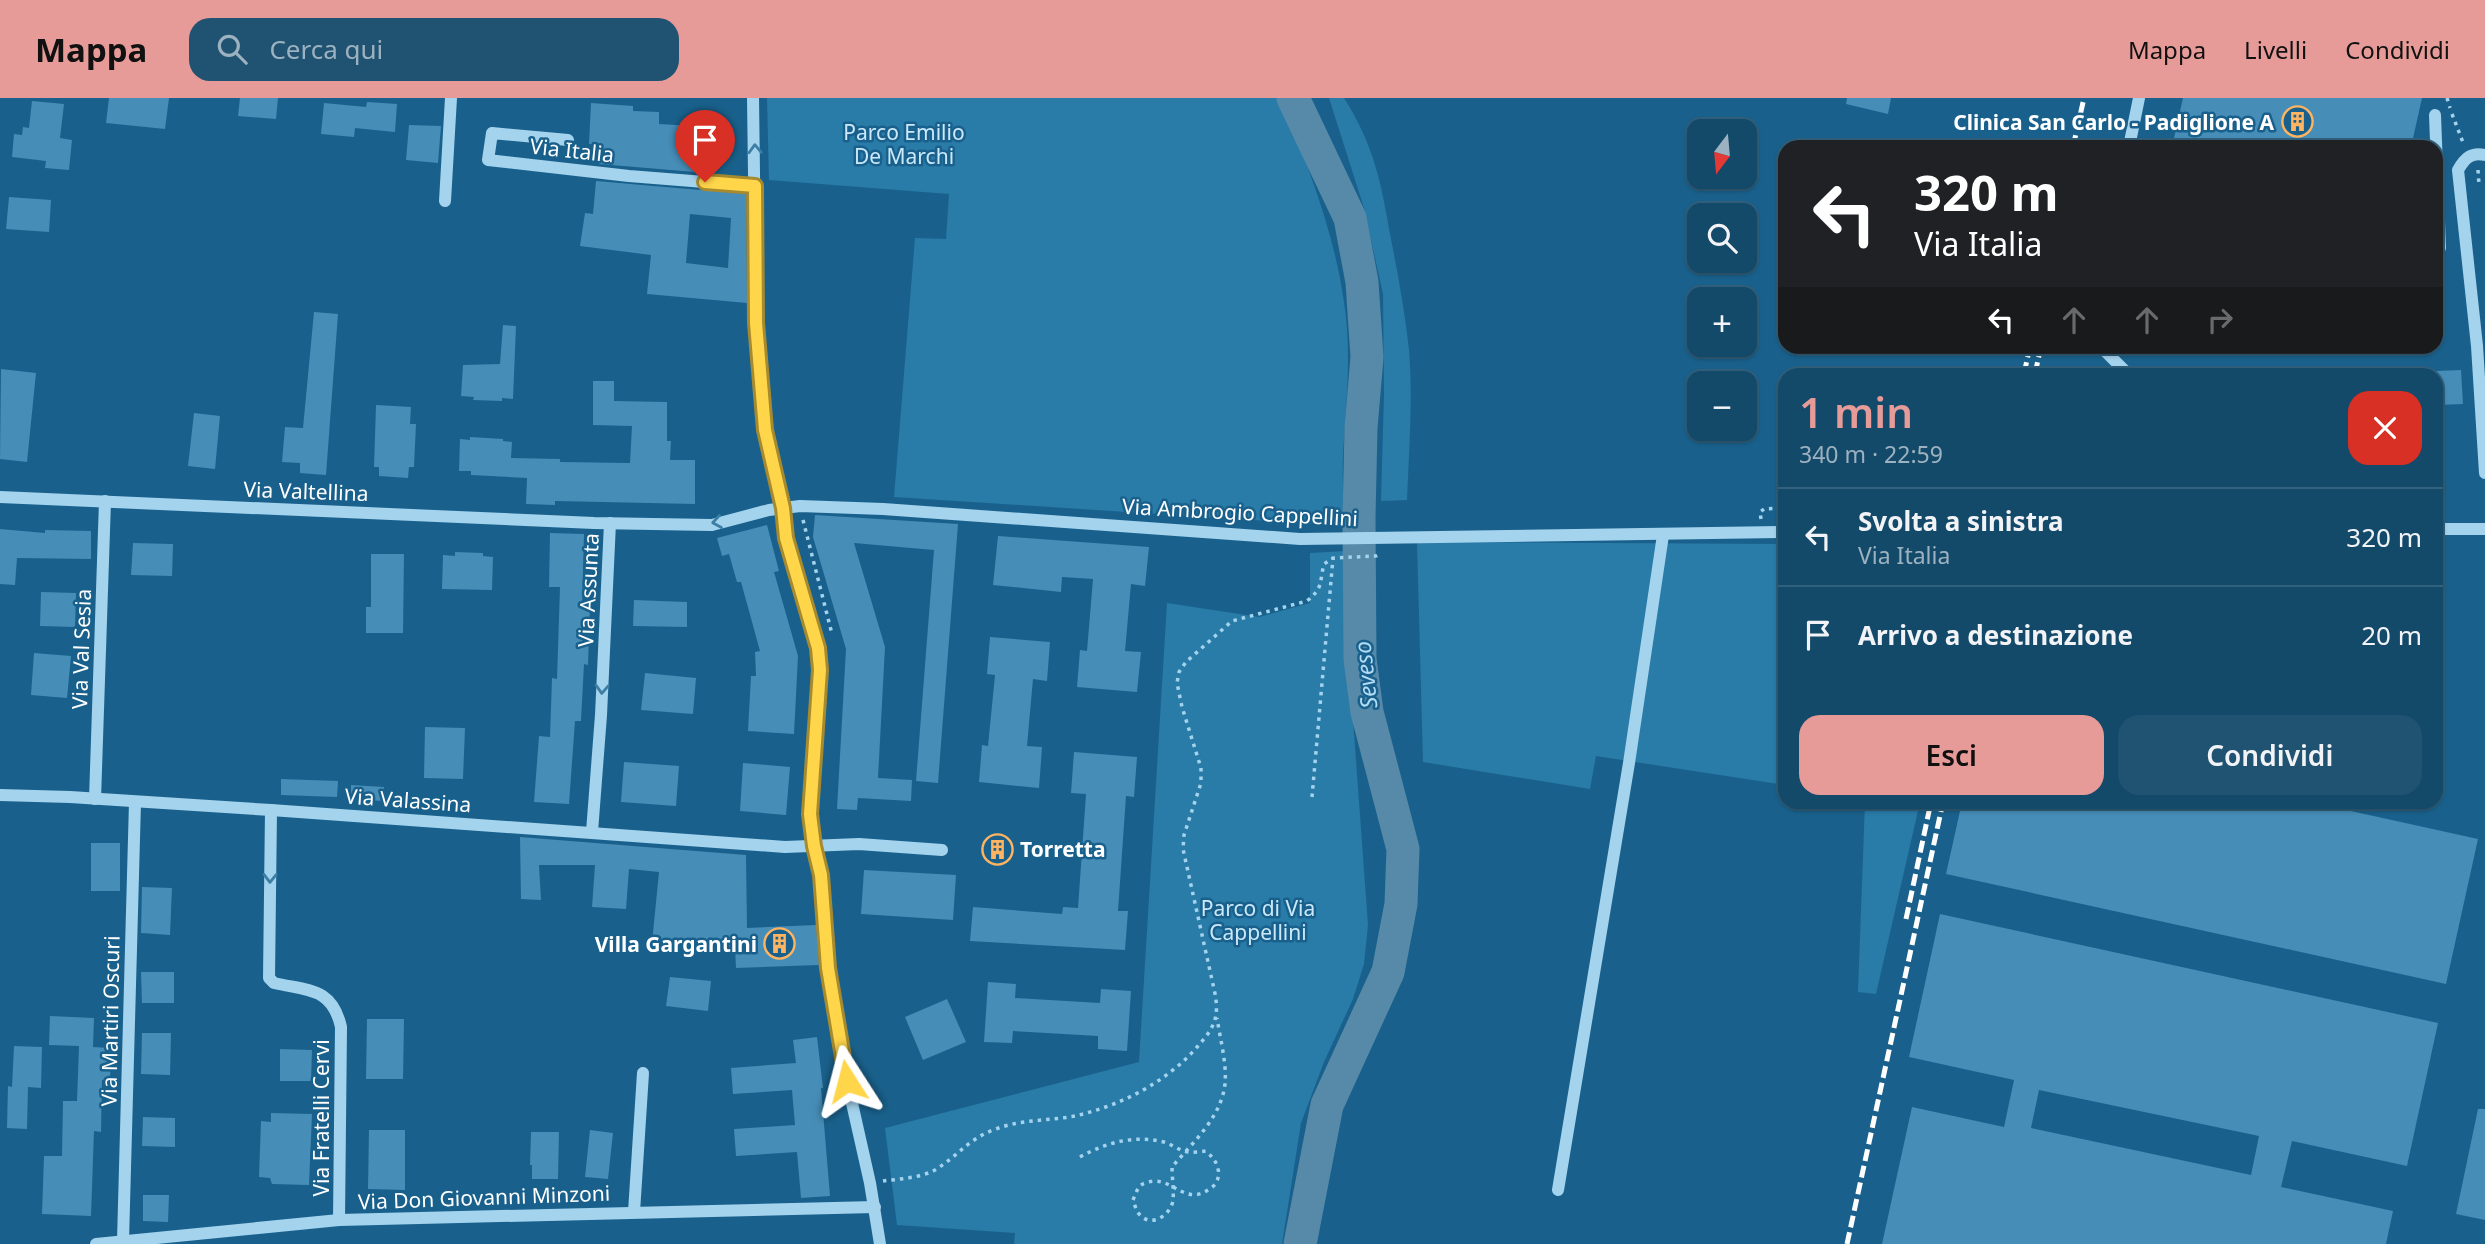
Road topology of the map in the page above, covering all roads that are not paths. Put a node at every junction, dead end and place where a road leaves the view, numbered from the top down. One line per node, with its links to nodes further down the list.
1 (451, 98): 10 (street)
2 (753, 98): 9 (street, one-way to 2)
3 (2139, 98): 6 (street)
4 (2435, 115): 7 (street)
5 (568, 140): 9 (street, Via Italia)
6 (2130, 140)
7 (2436, 140)
8 (2485, 155): 11 (street)
9 (755, 186): 18 (street)
10 (445, 201)
11 (2465, 248): 12 (street); 15 (street)
12 (2443, 249)
13 (2108, 354): 14 (street)
14 (2122, 368)
15 (2485, 473)
16 (0, 497): 17 (street, Via Valtellina)
17 (105, 501): 19 (street, Via Valtellina); 25 (street, Via Val Sesia)
18 (783, 508): 19 (street, Via Assunta, one-way to 19); 23 (street, Via Ambrogio Cappellini); 29 (street)
19 (611, 523): 28 (street, Via Assunta, one-way to 28)
20 (2443, 529): 21 (street)
21 (2485, 529)
22 (1778, 532): 23 (street, Via Ambrogio Cappellini)
23 (1663, 535): 32 (street)
24 (0, 795): 25 (street, Via Valassina)
25 (95, 799): 26 (street, Via Valassina)
26 (135, 802): 27 (street, Via Valassina); 36 (street, Via Martiri Oscuri)
27 (271, 810): 28 (street, Via Valassina); 35 (street, Via Fratelli Cervi, one-way to 35)
28 (592, 832): 29 (street, Via Valassina)
29 (814, 846): 30 (street, Via Valassina); 33 (street)
30 (942, 850)
31 (643, 1073): 34 (street)
32 (1558, 1190)
33 (875, 1207): 34 (street, Via Don Giovanni Minzoni); 38 (street)
34 (634, 1212): 35 (street, Via Don Giovanni Minzoni)
35 (339, 1220): 36 (street, Via Don Giovanni Minzoni)
36 (123, 1241): 37 (street, Via Don Giovanni Minzoni)
37 (96, 1244)
38 (880, 1244)

